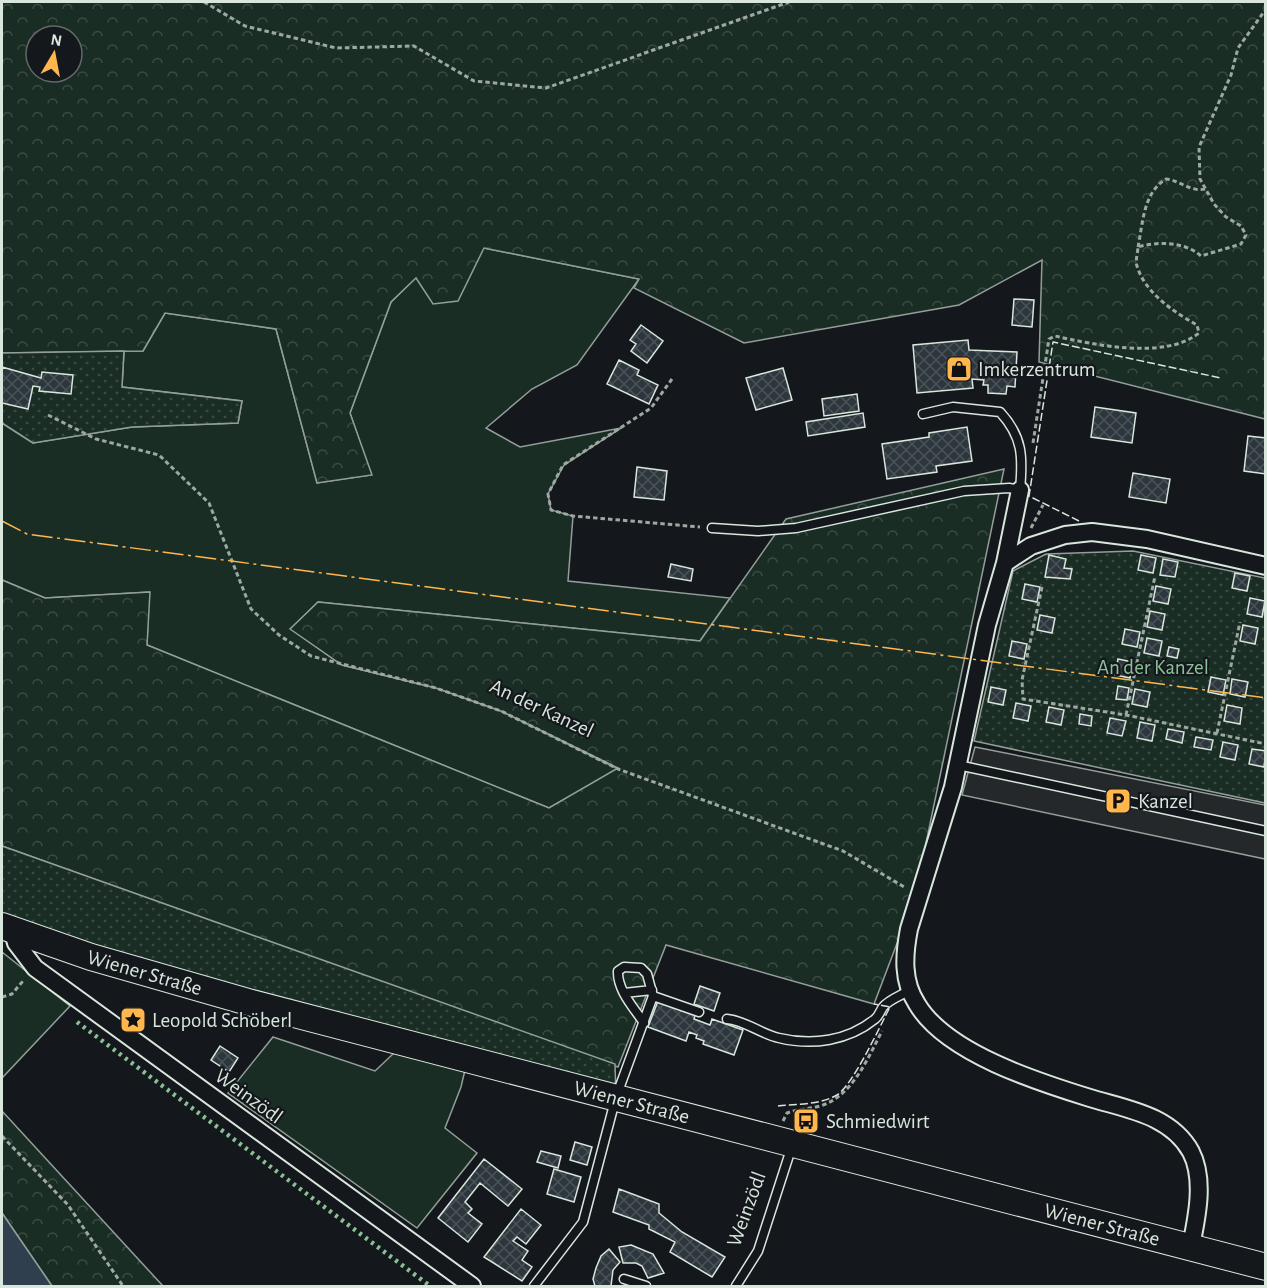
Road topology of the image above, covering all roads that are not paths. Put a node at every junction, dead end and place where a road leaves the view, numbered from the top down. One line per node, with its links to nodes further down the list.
1 (923, 414): 2 (lane)
2 (1020, 490): 3 (lane); 4 (street)
3 (712, 528)
4 (1005, 563): 5 (street); 6 (street)
5 (1266, 566)
6 (958, 765): 7 (lane); 9 (street)
7 (1266, 831)
8 (7, 929): 15 (main road, Wiener Straße); 20 (street, Weinzödl)
9 (910, 990): 13 (lane); 17 (street)
10 (624, 993): 11 (lane); 11 (lane); 14 (lane)
11 (653, 993): 12 (lane); 14 (lane)
12 (699, 1012)
13 (727, 1019)
14 (644, 1023): 15 (lane)
15 (616, 1097): 16 (main road, Wiener Straße); 21 (lane)
16 (788, 1132): 17 (main road, Wiener Straße); 23 (lane, Weinzödl)
17 (1191, 1246): 18 (main road, Wiener Straße)
18 (1266, 1267)
19 (624, 1279): 22 (lane)
20 (472, 1287)
21 (534, 1287)
22 (646, 1287)
23 (736, 1287)

